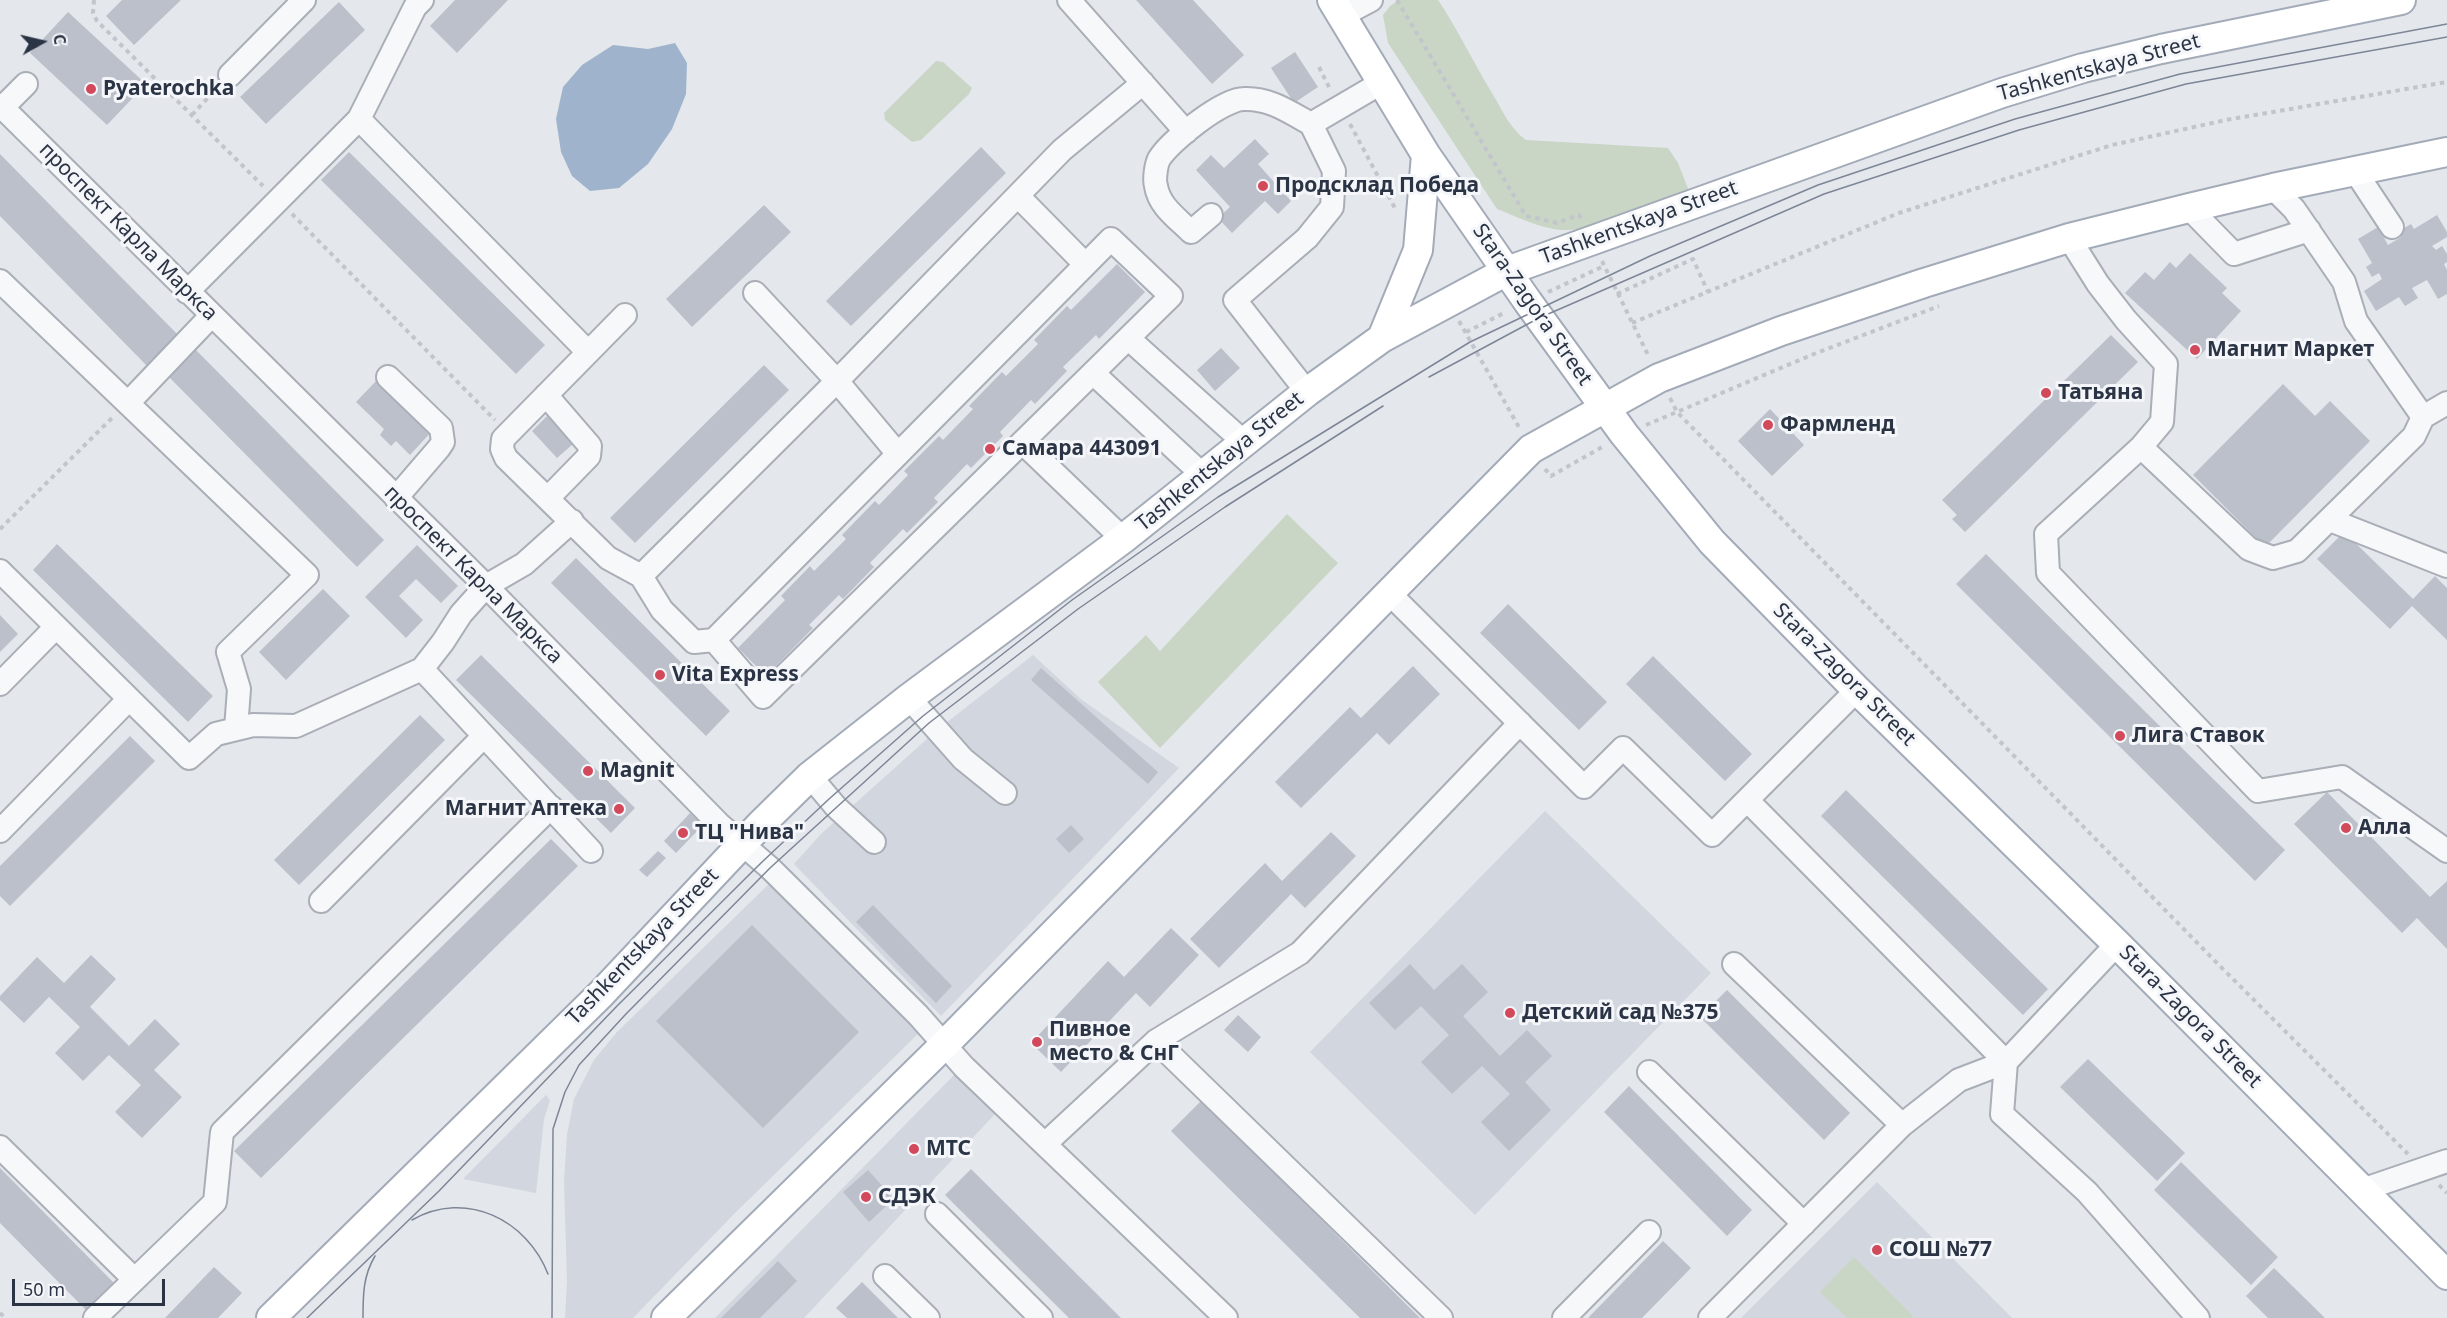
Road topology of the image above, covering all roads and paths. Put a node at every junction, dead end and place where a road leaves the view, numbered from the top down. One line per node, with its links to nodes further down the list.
1 (94, 0): 17 (path)
2 (304, 0): 10 (street)
3 (422, 0): 18 (street)
4 (1069, 0): 12 (street)
5 (1371, 0): 8 (street)
6 (1396, 0): 32 (path)
7 (2401, 0): 32 (main road, Tashkentskaya Street)
8 (1336, 8): 13 (main road, Stara-Zagora Street)
9 (1319, 67): 16 (path)
10 (230, 75): 17 (path)
11 (2447, 82): 38 (path)
12 (1143, 83): 20 (street); 25 (street)
13 (1381, 83): 16 (street); 22 (main road, Stara-Zagora Street)
14 (26, 84): 15 (street)
15 (1, 107): 37 (street, проспект Карла Маркса)
16 (1340, 107): 19 (street); 33 (path)
17 (192, 115): 26 (path)
18 (359, 119): 26 (street); 48 (street)
19 (1311, 124): 20 (street); 53 (street)
20 (1186, 132): 28 (street)
21 (2447, 152): 23 (main road)
22 (1426, 155): 33 (main road); 35 (main road, Stara-Zagora Street)
23 (2355, 171): 24 (main road); 29 (street)
24 (2273, 188): 27 (main road); 30 (street)
25 (1018, 196): 34 (street); 52 (street)
26 (277, 200): 37 (street); 60 (path)
27 (2189, 208): 30 (street); 31 (main road)
28 (1211, 215)
29 (2392, 227)
30 (2309, 230): 59 (street)
31 (2069, 238): 51 (main road); 64 (street)
32 (1593, 240): 35 (main road, Tashkentskaya Street); 40 (path)
33 (1418, 250): 46 (main road)
34 (1085, 264): 47 (street); 66 (street)
35 (1507, 271): 41 (main road, Tashkentskaya Street); 57 (main road, Stara-Zagora Street)
36 (0, 281): 55 (street)
37 (187, 292): 43 (street, проспект Карла Маркса)
38 (1708, 292): 40 (path); 45 (path)
39 (755, 293): 52 (street)
40 (1617, 294): 45 (path)
41 (1449, 302): 46 (main road, Tashkentskaya Street); 65 (path)
42 (1944, 304): 58 (path)
43 (212, 315): 55 (street); 68 (street, проспект Карла Маркса)
44 (625, 315): 48 (street)
45 (1632, 323): 51 (path)
46 (1382, 338): 53 (main road, Tashkentskaya Street)
47 (1129, 339): 49 (street); 63 (street)
48 (588, 352): 54 (street)
49 (1094, 374): 62 (street); 67 (street)
50 (388, 377): 68 (street)
51 (1659, 378): 57 (main road); 58 (path)
52 (837, 381): 66 (street); 76 (street)
53 (1307, 392): 63 (main road, Tashkentskaya Street)
54 (546, 395): 60 (street); 69 (street)
55 (128, 403): 72 (path); 87 (street)
56 (2447, 403): 59 (street)
57 (1606, 409): 61 (main road, Stara-Zagora Street); 65 (main road)
58 (1677, 412): 61 (path); 109 (path)
59 (2423, 417): 71 (street)
60 (509, 433): 69 (street)
61 (1624, 434): 65 (path); 83 (main road, Stara-Zagora Street)
62 (1023, 443): 73 (street); 80 (street)
63 (1245, 443): 67 (main road, Tashkentskaya Street)
64 (2141, 447): 71 (street); 97 (street)
65 (1531, 449): 78 (main road)
66 (898, 454): 80 (street)
67 (1204, 476): 73 (main road, Tashkentskaya Street)
68 (396, 498): 77 (street, проспект Карла Маркса)
69 (548, 498): 70 (street)
70 (572, 520): 76 (street); 77 (street)
71 (2330, 520): 74 (street)
72 (0, 530)
73 (1123, 539): 84 (main road, Tashkentskaya Street)
74 (2447, 566)
75 (0, 571): 79 (street)
76 (641, 576): 80 (street)
77 (486, 586): 81 (street); 95 (street, проспект Карла Маркса)
78 (1389, 593): 86 (street); 102 (main road)
79 (56, 627): 82 (street); 85 (street)
80 (714, 640)
81 (422, 669): 87 (street); 88 (street)
82 (0, 684)
83 (1857, 690): 91 (street); 99 (main road, Stara-Zagora Street)
84 (909, 698): 89 (main road, Tashkentskaya Street); 90 (street)
85 (129, 699): 87 (street); 93 (street)
86 (1520, 723): 91 (street); 101 (street)
87 (236, 729)
88 (484, 736): 92 (street); 98 (street)
89 (810, 776): 94 (street); 95 (main road, Tashkentskaya Street)
90 (1005, 793)
91 (1747, 800): 103 (street)
92 (551, 807): 96 (street); 117 (street)
93 (0, 831)
94 (874, 842)
95 (741, 844): 102 (street, проспект Карла Маркса); 121 (main road, Tashkentskaya Street)
96 (591, 851)
97 (2447, 851)
98 (321, 901)
99 (2116, 944): 103 (street); 110 (main road, Stara-Zagora Street)
100 (1734, 964): 105 (street)
101 (1156, 1041): 106 (street); 126 (street)
102 (945, 1044): 106 (street, проспект Карла Маркса); 122 (main road)
103 (2006, 1062): 105 (street); 129 (street)
104 (1649, 1072): 113 (street)
105 (1902, 1125): 113 (street)
106 (1046, 1143): 125 (street, проспект Карла Маркса)
107 (0, 1147): 117 (street)
108 (2447, 1161): 109 (street)
109 (2422, 1168): 110 (street); 111 (path)
110 (2362, 1190): 115 (main road, Stara-Zagora Street)
111 (2447, 1193)
112 (938, 1214): 124 (street)
113 (1804, 1224): 128 (street)
114 (1649, 1232): 127 (street)
115 (2447, 1275)
116 (885, 1276): 123 (street)
117 (134, 1279): 120 (street)
118 (0, 1313): 119 (path)
119 (5, 1318)
120 (95, 1318)
121 (272, 1318)
122 (666, 1318)
123 (928, 1318)
124 (1041, 1318)
125 (1226, 1318)
126 (1441, 1318)
127 (1564, 1318)
128 (1710, 1318)
129 (2199, 1318)

